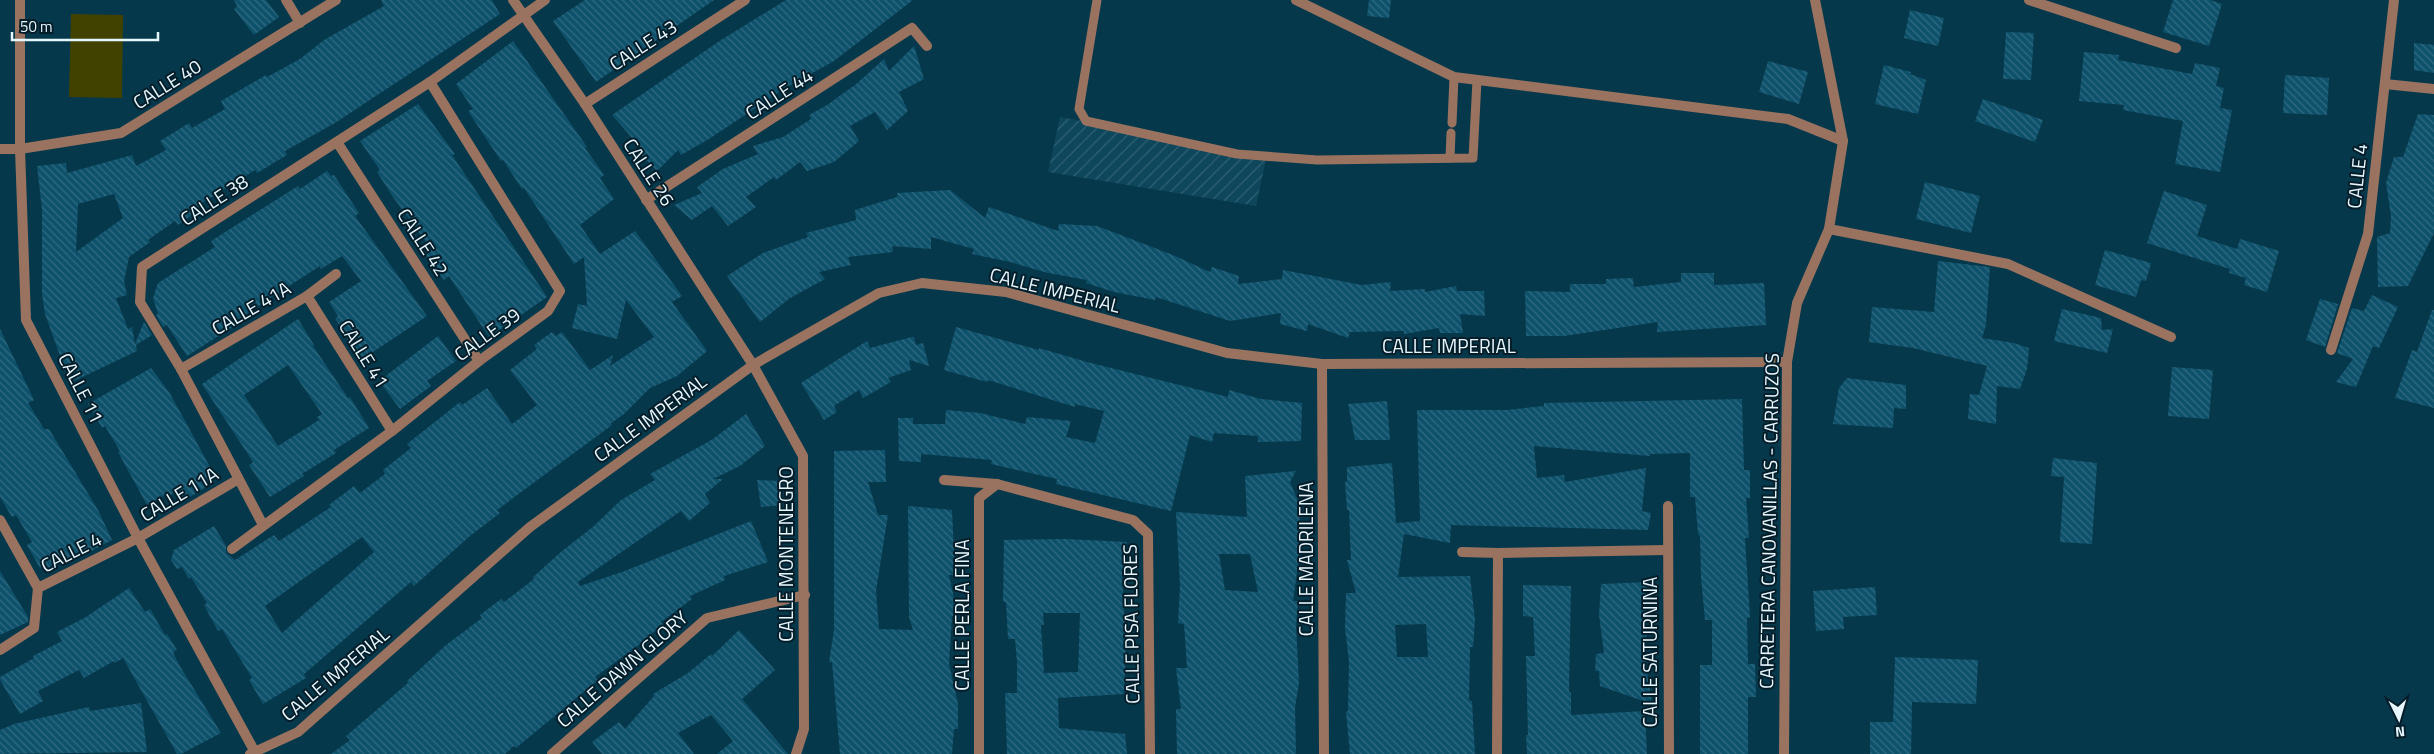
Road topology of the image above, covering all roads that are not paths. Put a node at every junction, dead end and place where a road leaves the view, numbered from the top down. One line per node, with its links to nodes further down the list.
1 (20, 0): 27 (street, CALLE 11)
2 (286, 0): 13 (street)
3 (336, 0): 13 (street, CALLE 40)
4 (512, 0): 12 (street, CALLE 26)
5 (544, 0): 12 (street, CALLE 38)
6 (745, 0): 21 (street, CALLE 43)
7 (1097, 0): 28 (lane)
8 (1296, 0): 16 (street)
9 (1815, 0): 24 (street, CARRETERA CANOVANILLAS - CARRUZOS)
10 (2029, 0): 15 (street)
11 (2394, 0): 19 (street, CALLE 4)
12 (521, 15): 18 (street, CALLE 38); 21 (street, CALLE 26)
13 (300, 23): 27 (street, CALLE 40)
14 (927, 46): 29 (street, CALLE 44)
15 (2176, 48)
16 (1454, 77): 17 (street); 22 (lane)
17 (1476, 80): 24 (street); 28 (lane)
18 (430, 82): 25 (street, CALLE 38); 35 (street, CALLE 39)
19 (2385, 84): 20 (street); 34 (street, CALLE 4)
20 (2434, 89)
21 (585, 104): 29 (street, CALLE 26)
22 (1452, 122)
23 (1451, 133): 28 (lane)
24 (1843, 141): 30 (street, CARRETERA CANOVANILLAS - CARRUZOS)
25 (337, 142): 35 (street, CALLE 42); 39 (street, CALLE 38)
26 (0, 149): 27 (street, CALLE 40)
27 (20, 149): 47 (street, CALLE 11)
28 (1450, 158)
29 (646, 200): 38 (street, CALLE 26)
30 (1830, 229): 33 (street); 36 (street, CARRETERA CANOVANILLAS - CARRUZOS)
31 (336, 274): 32 (street, CALLE 41A)
32 (306, 296): 39 (street, CALLE 41A); 40 (street, CALLE 41)
33 (2171, 337)
34 (2331, 350)
35 (479, 361): 40 (street, CALLE 39)
36 (1787, 362): 37 (street, CALLE IMPERIAL); 63 (street, CARRETERA CANOVANILLAS - CARRUZOS)
37 (1322, 364): 38 (street, CALLE IMPERIAL); 60 (street, CALLE MADRILENA)
38 (753, 365): 53 (street, CALLE MONTENEGRO); 55 (street, CALLE IMPERIAL)
39 (181, 369): 41 (street, CALLE 38)
40 (392, 431): 46 (street, CALLE 39)
41 (237, 480): 46 (street, CALLE 38); 47 (street, CALLE 11A)
42 (944, 480): 43 (street, CALLE PISA FLORES)
43 (998, 484): 58 (street, CALLE PERLA FINA); 59 (street, CALLE PISA FLORES)
44 (1668, 506): 49 (street, CALLE SATURNINA)
45 (0, 520): 52 (street)
46 (263, 525): 48 (street, CALLE 39)
47 (138, 538): 52 (street, CALLE 4); 55 (street, CALLE 11)
48 (232, 550)
49 (1667, 550): 51 (street); 62 (street, CALLE SATURNINA)
50 (1462, 552): 51 (street)
51 (1498, 553): 61 (street)
52 (38, 588): 54 (street, CALLE 4)
53 (805, 595): 56 (street, CALLE DAWN GLORY); 57 (street, CALLE MONTENEGRO)
54 (0, 650)
55 (254, 754)
56 (552, 754)
57 (796, 754)
58 (979, 754)
59 (1150, 754)
60 (1324, 754)
61 (1497, 754)
62 (1669, 754)
63 (1784, 754)

